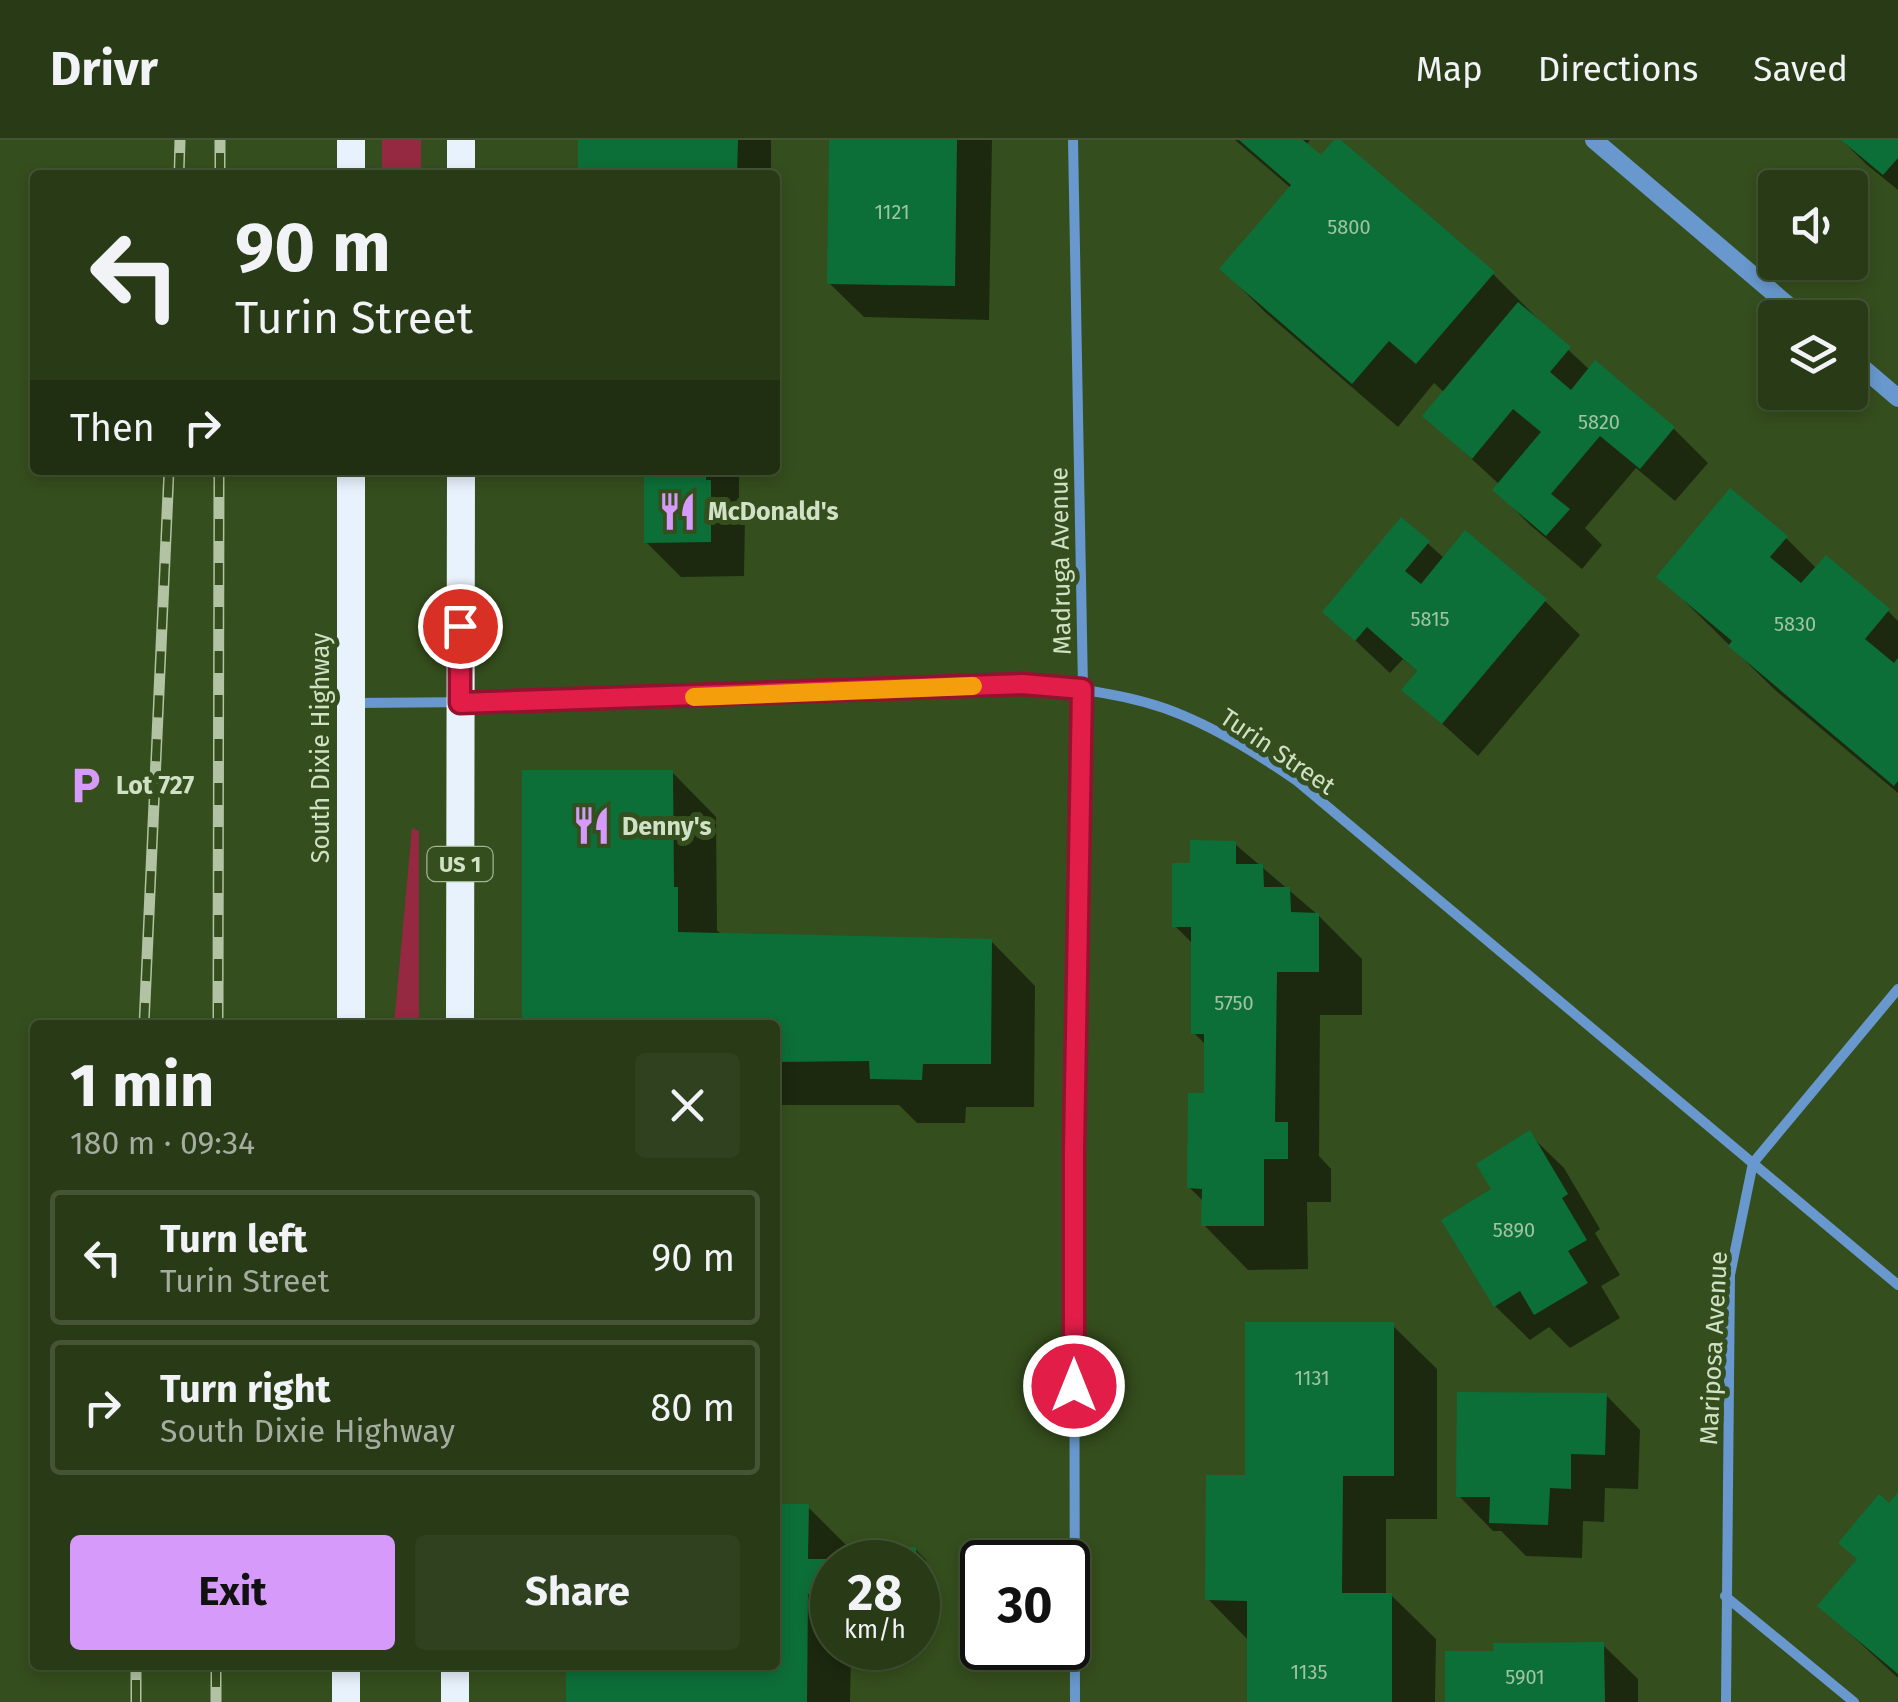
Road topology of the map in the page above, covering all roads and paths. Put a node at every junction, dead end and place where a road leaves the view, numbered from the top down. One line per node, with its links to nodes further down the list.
1 (351, 140): 5 (highway)
2 (461, 140): 6 (highway)
3 (1074, 140): 12 (street, Madruga Avenue)
4 (1594, 140): 7 (street)
5 (351, 170)
6 (461, 170)
7 (1783, 300)
8 (1868, 372): 9 (street)
9 (1898, 398)
10 (351, 475): 13 (highway, South Dixie Highway)
11 (461, 475): 14 (highway, US 1)
12 (1082, 689): 14 (street, Turin Street); 18 (street, Turin Street); 25 (street, Madruga Avenue)
13 (350, 702): 14 (street, Turin Street); 16 (highway, South Dixie Highway)
14 (460, 703): 17 (highway, US 1)
15 (1898, 989): 18 (street, Mariposa Avenue)
16 (351, 1020)
17 (460, 1020)
18 (1753, 1163): 19 (street, Turin Street); 20 (street, Mariposa Avenue)
19 (1898, 1285)
20 (1726, 1596): 26 (street, Mariposa Avenue); 27 (street)
21 (346, 1670): 23 (highway)
22 (455, 1670): 24 (highway)
23 (346, 1702)
24 (455, 1702)
25 (1075, 1702)
26 (1726, 1702)
27 (1854, 1702)

